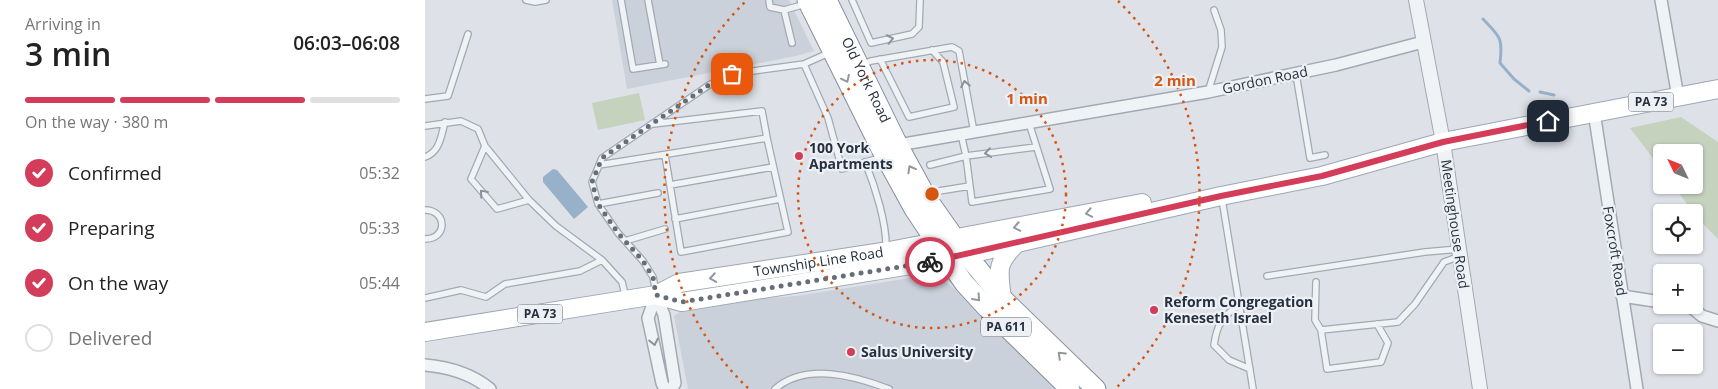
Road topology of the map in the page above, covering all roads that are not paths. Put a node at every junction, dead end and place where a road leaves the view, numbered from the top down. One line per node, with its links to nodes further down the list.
1 (526, 0): 2 (lane)
2 (546, 0)
3 (621, 0): 4 (lane)
4 (648, 0)
5 (769, 0): 11 (lane)
6 (853, 0): 7 (lane, one-way to 7)
7 (920, 0)
8 (1416, 0): 14 (street, Meetinghouse Road)
9 (1661, 0): 24 (street)
10 (815, 1): 11 (lane); 17 (highway, Old York Road / PA 611); 20 (highway, Old York Road / PA 611)
11 (784, 10): 15 (lane)
12 (1214, 10): 23 (lane)
13 (468, 34): 25 (lane)
14 (1423, 42): 21 (street, Gordon Road); 34 (street, Meetinghouse Road)
15 (792, 43)
16 (932, 50): 18 (lane); 18 (lane); 31 (lane, one-way to 16)
17 (832, 51): 19 (lane); 37 (highway, Old York Road / PA 611, one-way to 37)
18 (880, 59): 20 (lane)
19 (805, 64): 29 (lane); 42 (lane)
20 (859, 67): 37 (highway, Old York Road / PA 611)
21 (1297, 74): 23 (street, Gordon Road); 39 (lane)
22 (1718, 89): 24 (main road, Township Line Road / PA 73)
23 (1208, 92): 28 (street, Gordon Road)
24 (1678, 96): 26 (main road, Township Line Road / PA 73)
25 (425, 99)
26 (1594, 112): 34 (main road, Township Line Road / PA 73); 69 (street, Foxcroft Road)
27 (445, 122): 30 (lane); 35 (lane); 41 (lane)
28 (1029, 123): 31 (street, Gordon Road); 36 (lane)
29 (651, 124): 33 (lane); 44 (lane)
30 (425, 126)
31 (974, 132): 32 (street, Gordon Road)
32 (961, 134): 37 (street, Gordon Road); 40 (lane)
33 (767, 138): 38 (lane); 45 (lane)
34 (1443, 142): 50 (main road, Township Line Road / PA 73); 63 (street, Meetinghouse Road)
35 (485, 146): 52 (lane); 52 (lane, one-way to 35)
36 (1036, 147): 40 (lane, one-way to 40); 47 (lane)
37 (891, 151): 42 (lane); 59 (highway, Old York Road / PA 611); 61 (highway, Old York Road / PA 611, one-way to 37)
38 (665, 155): 44 (lane); 46 (lane)
39 (1325, 155)
40 (966, 156): 43 (lane); 47 (lane)
41 (425, 157)
42 (865, 162): 62 (lane)
43 (930, 164)
44 (599, 165): 53 (lane)
45 (773, 166): 46 (lane); 51 (lane)
46 (670, 185): 55 (lane)
47 (970, 186): 48 (lane)
48 (939, 191)
49 (658, 193): 53 (lane)
50 (1221, 196): 60 (main road, Township Line Road / PA 73); 61 (main road, Township Line Road / PA 73, one-way to 61); 74 (lane)
51 (780, 199): 55 (lane); 55 (lane)
52 (529, 200): 65 (lane)
53 (598, 204): 58 (lane)
54 (425, 210): 57 (lane)
55 (675, 218)
56 (665, 229): 58 (lane)
57 (425, 239)
58 (625, 241): 68 (lane)
59 (936, 242): 61 (main road, Township Line Road / PA 73); 62 (main road, Township Line Road / PA 73); 64 (highway, Old York Road / PA 611)
60 (1018, 242): 61 (main road, Township Line Road / PA 73); 71 (main road)
61 (961, 246): 64 (main road, Township Line Road / PA 73); 71 (highway, Old York Road / PA 611)
62 (886, 251): 68 (main road, Township Line Road / PA 73, one-way to 68)
63 (1459, 252): 66 (lane); 77 (lane); 90 (street, Meetinghouse Road)
64 (948, 259): 68 (main road, Township Line Road / PA 73); 87 (highway, Old York Road / PA 611, one-way to 87)
65 (602, 260): 70 (lane); 72 (lane)
66 (1267, 276)
67 (1316, 282): 78 (lane)
68 (656, 295): 72 (main road, Township Line Road / PA 73); 83 (street, one-way to 83); 84 (street)
69 (1623, 296): 73 (street); 91 (street, Foxcroft Road)
70 (425, 298)
71 (1002, 298): 88 (highway, Old York Road / PA 611, one-way to 71)
72 (626, 300): 79 (main road, Township Line Road / PA 73)
73 (1653, 301)
74 (1239, 305): 81 (lane); 81 (lane)
75 (1700, 314): 76 (street)
76 (1718, 321)
77 (1377, 324): 78 (lane); 78 (lane)
78 (1321, 330)
79 (425, 332)
80 (425, 365): 82 (street)
81 (1250, 369): 89 (lane)
82 (490, 389)
83 (665, 389)
84 (672, 389)
85 (775, 389): 86 (lane)
86 (889, 389)
87 (1069, 389)
88 (1096, 389)
89 (1253, 389)
90 (1480, 389)
91 (1637, 389)

